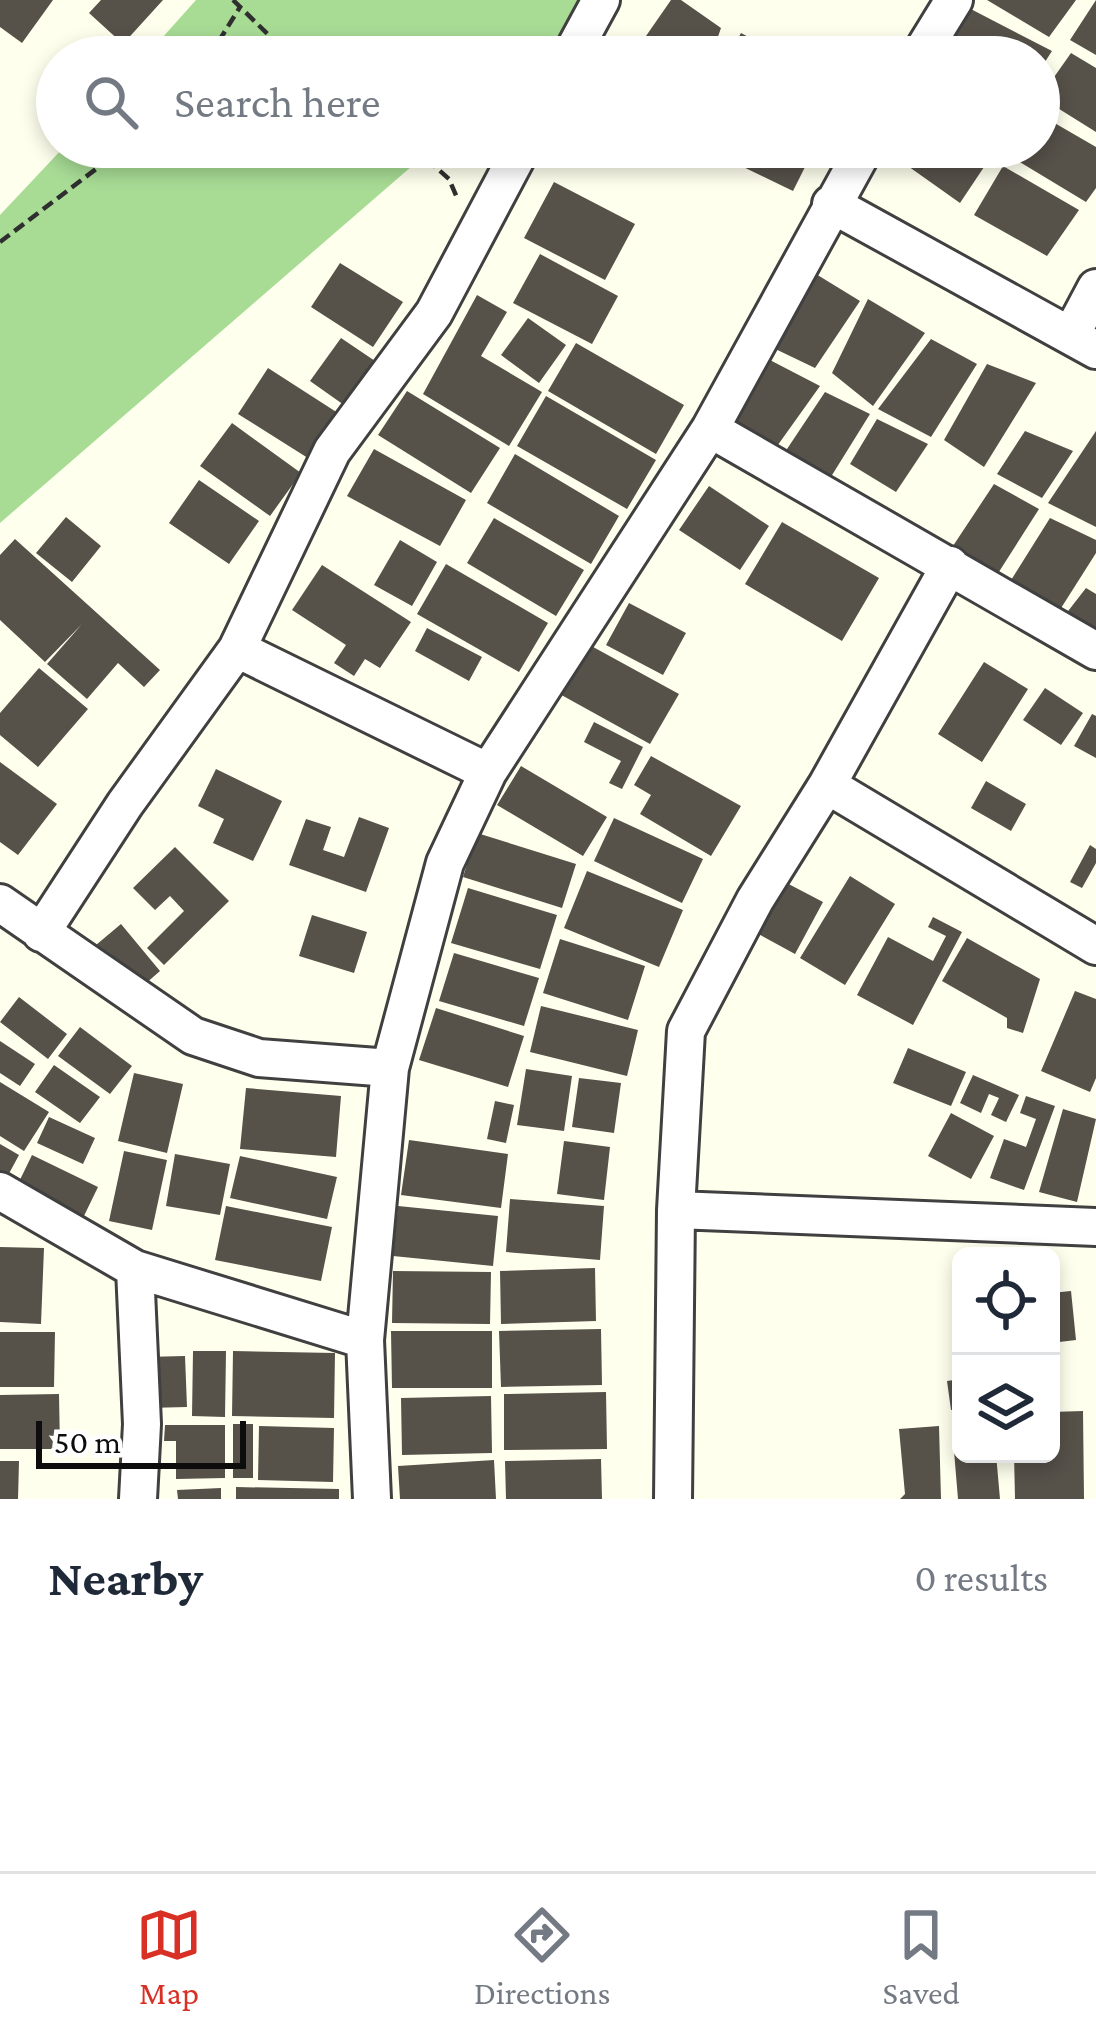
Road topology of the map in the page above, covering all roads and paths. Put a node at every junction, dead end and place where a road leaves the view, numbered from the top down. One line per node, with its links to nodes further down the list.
1 (233, 0): 4 (path)
2 (601, 0): 7 (street)
3 (954, 0): 8 (street)
4 (240, 7): 5 (path); 6 (path)
5 (222, 36)
6 (270, 36)
7 (581, 36)
8 (933, 36)
9 (97, 168): 15 (path)
10 (437, 168): 14 (path)
11 (511, 168): 14 (street)
12 (852, 168): 13 (street)
13 (831, 203): 17 (street); 18 (street)
14 (473, 239): 20 (street)
15 (0, 242)
16 (1096, 289): 17 (street)
17 (1084, 342)
18 (710, 429): 19 (street); 22 (street)
19 (950, 565): 21 (street); 23 (street)
20 (237, 649): 22 (street); 25 (street)
21 (1096, 651)
22 (488, 772): 27 (street)
23 (827, 785): 26 (street); 29 (street)
24 (0, 903): 25 (street)
25 (41, 933): 27 (street)
26 (1096, 946)
27 (390, 1068): 32 (street)
28 (0, 1191): 31 (street)
29 (676, 1210): 30 (street); 35 (street)
30 (1096, 1227)
31 (135, 1269): 32 (street); 33 (street)
32 (365, 1340): 34 (street)
33 (138, 1499)
34 (372, 1499)
35 (673, 1499)

